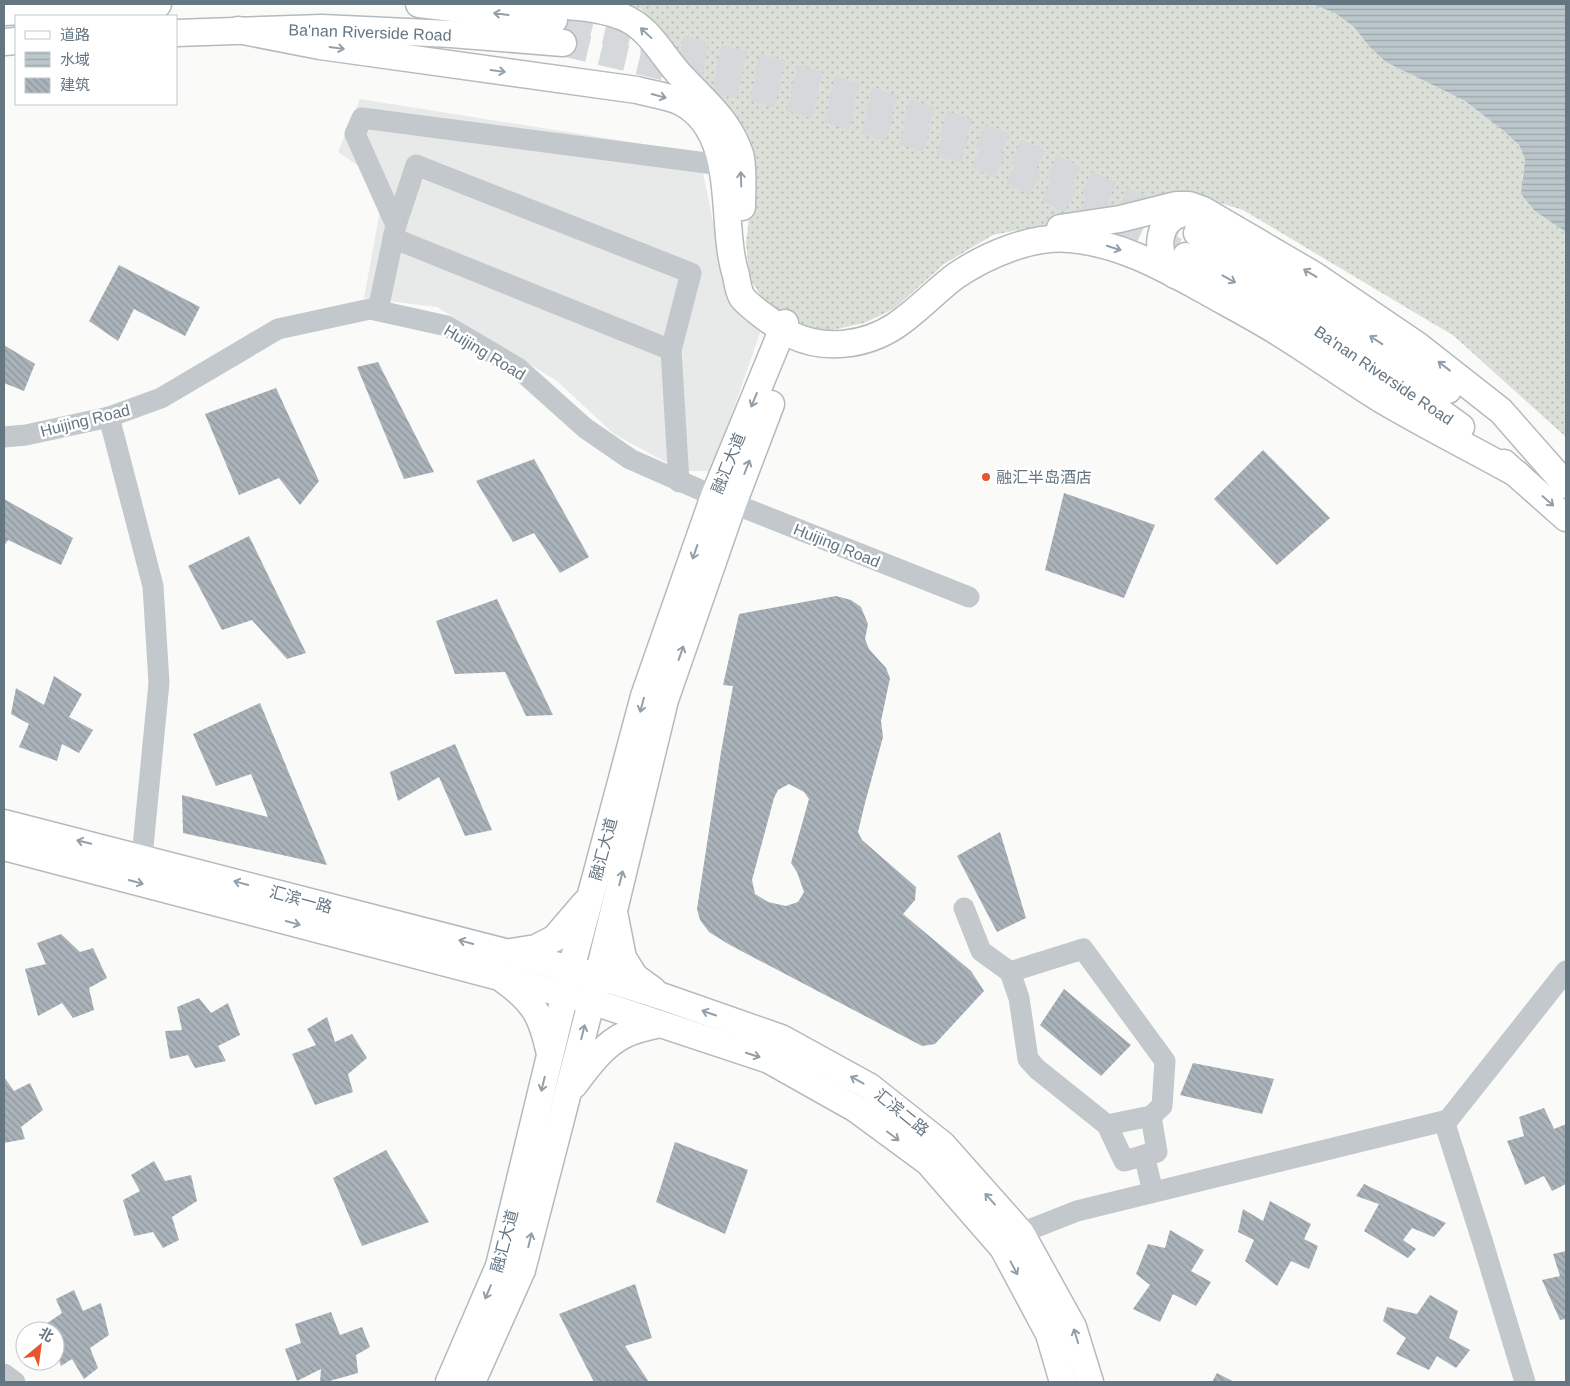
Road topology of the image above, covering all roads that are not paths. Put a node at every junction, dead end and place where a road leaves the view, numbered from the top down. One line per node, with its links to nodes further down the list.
1 (158, 4): 4 (main road)
2 (419, 4): 6 (main road, Ba'nan Riverside Road, one-way to 2)
3 (533, 4): 12 (main road, one-way to 3)
4 (107, 5): 5 (main road)
5 (4, 12)
6 (238, 30): 7 (main road, Ba'nan Riverside Road); 8 (main road, one-way to 8)
7 (178, 33)
8 (722, 165): 9 (street); 12 (main road)
9 (395, 232): 11 (street); 13 (street); 13 (street)
10 (1190, 243): 12 (main road, one-way to 10); 12 (main road); 17 (main road, Ba'nan Riverside Road, one-way to 10); 19 (main road, Ba'nan Riverside Road, one-way to 19)
11 (378, 310): 14 (street, Huijing Road); 16 (street, Huijing Road)
12 (791, 330): 18 (main road, 融汇大道)
13 (671, 350): 16 (street)
14 (108, 417): 15 (street, Huijing Road); 23 (street)
15 (4, 437)
16 (679, 482): 18 (street, Huijing Road)
17 (1566, 486)
18 (723, 500): 20 (street, Huijing Road); 24 (main road, 融汇大道)
19 (1566, 518)
20 (970, 597)
21 (4, 822): 23 (main road, 汇滨一路, one-way to 21)
22 (4, 847): 26 (main road, 汇滨一路, one-way to 26)
23 (142, 857): 26 (main road, 汇滨一路, one-way to 23)
24 (602, 901): 26 (main road); 29 (main road, 融汇大道); 30 (main road, 融汇大道); 31 (main road)
25 (964, 908): 28 (street)
26 (503, 965): 30 (main road, 汇滨一路); 34 (main road)
27 (1566, 970): 37 (street)
28 (1010, 972): 36 (street); 38 (street)
29 (598, 976): 30 (main road, 汇滨一路); 31 (main road, 汇滨二路); 32 (main road, 融汇大道)
30 (568, 981): 32 (main road, 汇滨一路); 34 (main road, 融汇大道)
31 (661, 996): 41 (main road, 汇滨二路, one-way to 31)
32 (591, 1001): 33 (main road, 汇滨二路); 35 (main road, 融汇大道, one-way to 32)
33 (660, 1024): 35 (main road); 46 (main road, 汇滨二路, one-way to 46)
34 (550, 1055): 44 (main road, 融汇大道, one-way to 44)
35 (567, 1094): 45 (main road, 融汇大道, one-way to 35)
36 (1151, 1116): 38 (street); 39 (street)
37 (1444, 1121): 40 (street); 48 (street)
38 (1107, 1125): 39 (street)
39 (1144, 1155): 40 (street)
40 (1153, 1192): 41 (street)
41 (1021, 1233): 47 (main road, 汇滨二路, one-way to 41)
42 (4, 1374): 43 (street)
43 (15, 1382)
44 (449, 1382)
45 (472, 1382)
46 (1063, 1382)
47 (1090, 1382)
48 (1525, 1382)

